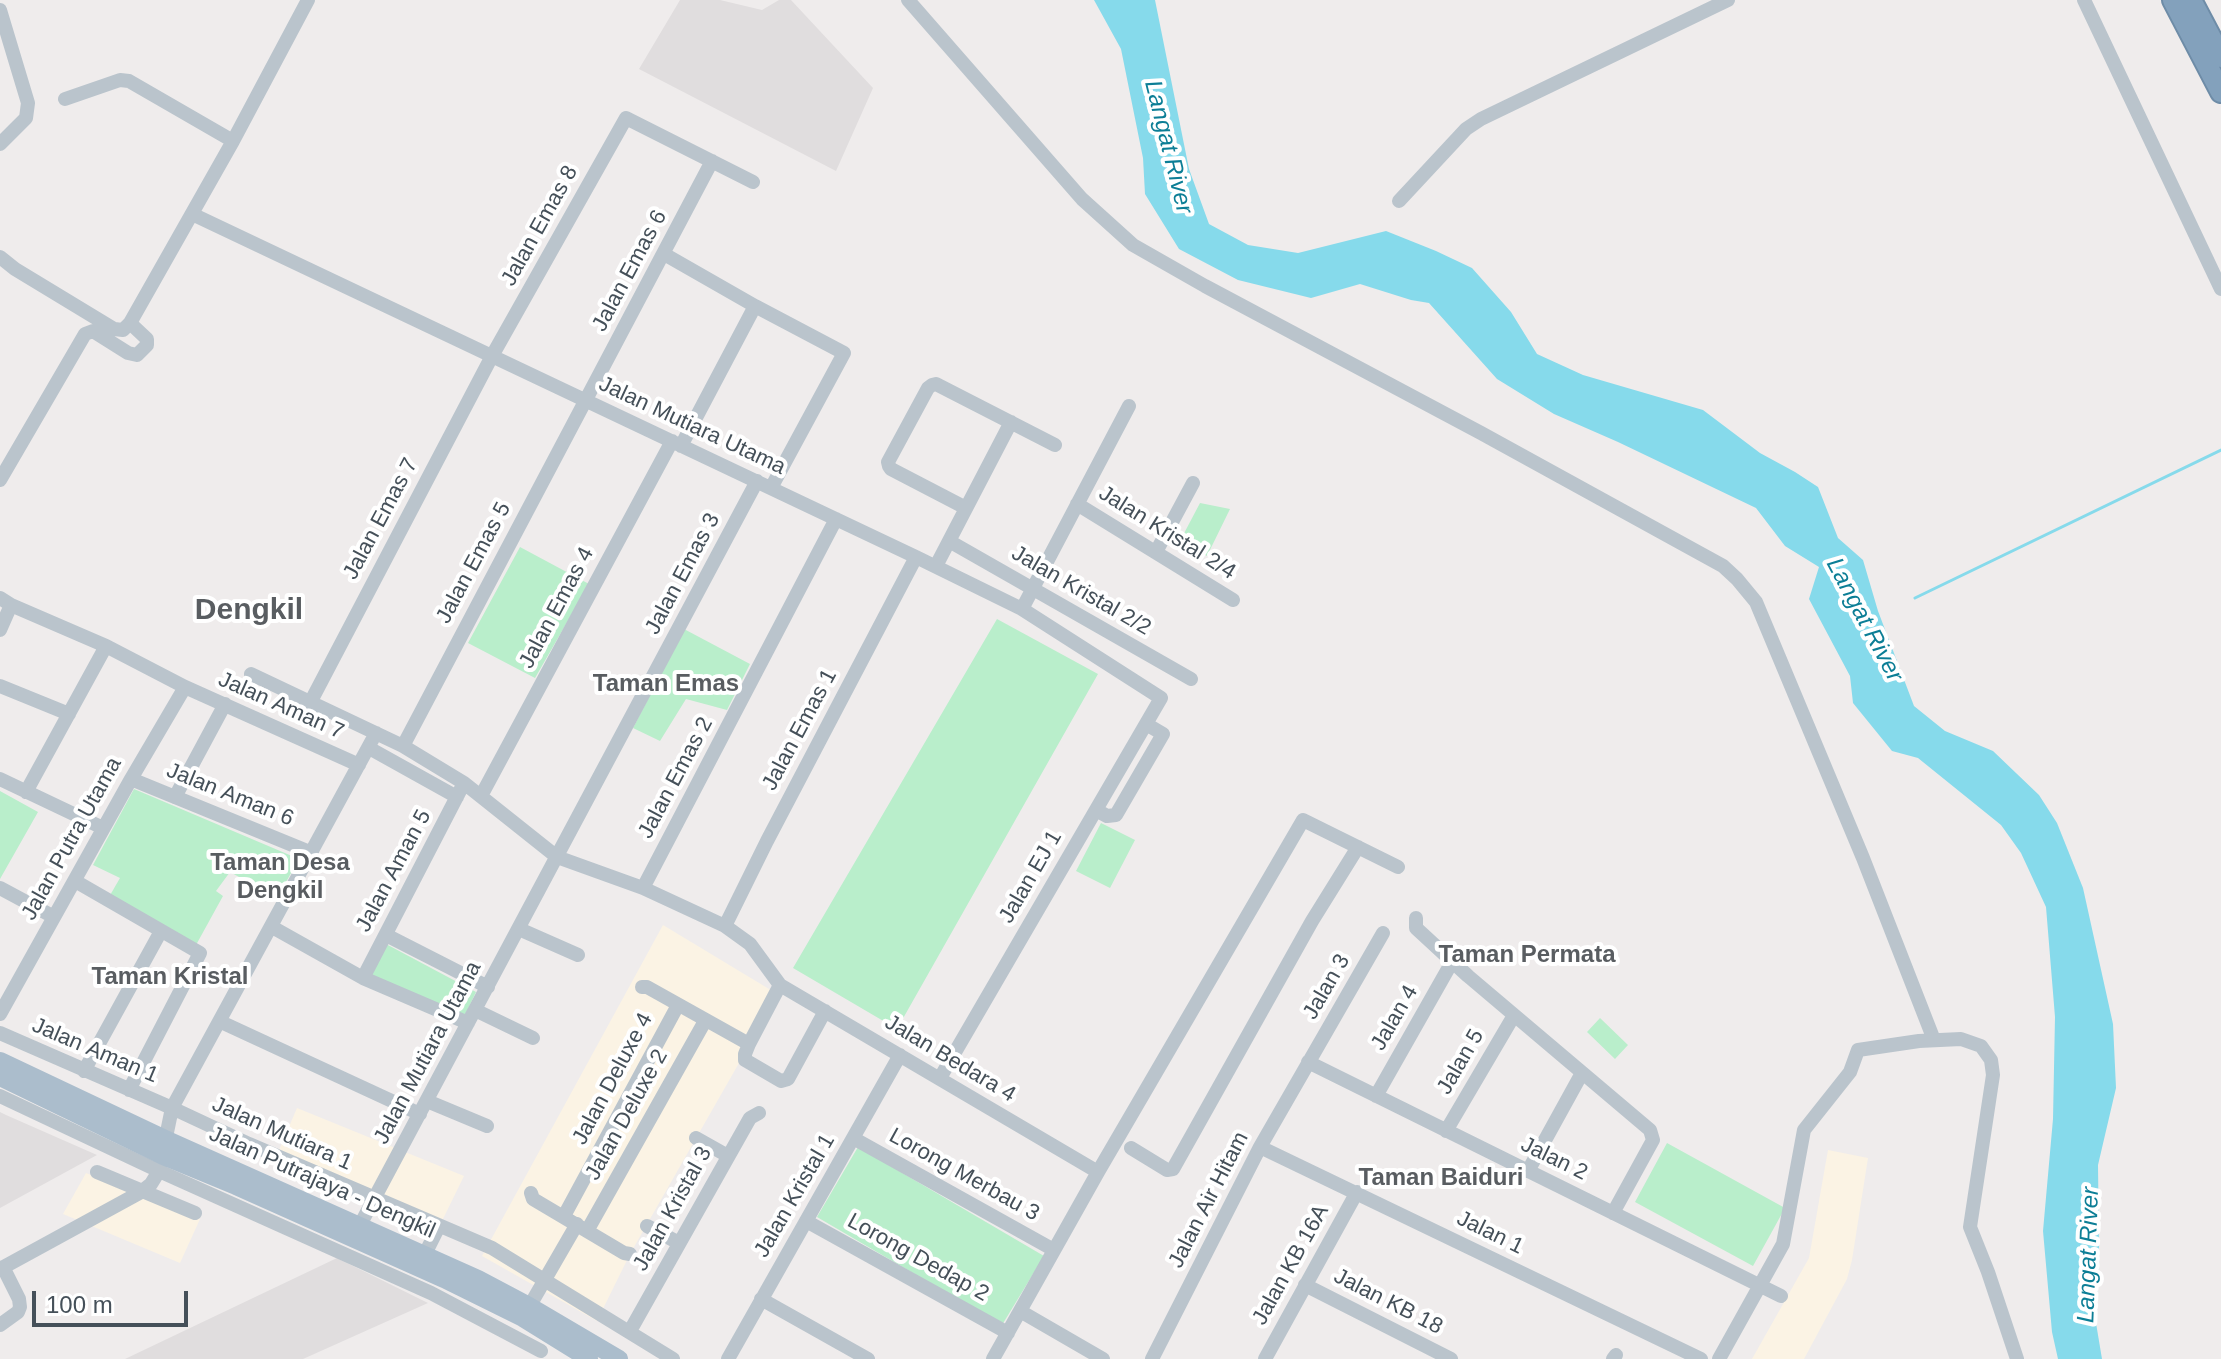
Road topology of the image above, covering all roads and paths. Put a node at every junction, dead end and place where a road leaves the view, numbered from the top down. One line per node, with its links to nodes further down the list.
1 (308, 0): 11 (street)
2 (908, 0): 95 (street)
3 (1728, 0): 15 (street)
4 (2084, 0): 19 (street)
5 (2173, 0): 9 (highway)
6 (2191, 0): 8 (highway)
7 (0, 10): 12 (street)
8 (2221, 57)
9 (2221, 92)
10 (65, 99): 11 (street)
11 (233, 141): 16 (street)
12 (0, 144)
13 (712, 161): 14 (street); 17 (street, Jalan Emas 6); 22 (street, Jalan Emas 8)
14 (753, 182)
15 (1399, 201)
16 (192, 214): 21 (street); 22 (street, Jalan Mutiara Utama)
17 (664, 254): 20 (street); 23 (street, Jalan Emas 6)
18 (0, 257): 21 (street)
19 (2221, 289)
20 (755, 306): 26 (street, Jalan Emas 4); 31 (street)
21 (130, 323): 28 (street)
22 (492, 356): 23 (street, Jalan Mutiara Utama); 50 (street, Jalan Emas 7)
23 (587, 401): 26 (street, Jalan Mutiara Utama); 54 (street, Jalan Emas 5)
24 (1129, 406): 32 (street)
25 (1011, 422): 27 (street); 33 (street); 33 (street)
26 (677, 444): 29 (street, Jalan Mutiara Utama); 61 (street, Jalan Emas 4)
27 (1055, 445)
28 (0, 480)
29 (757, 481): 31 (street, Jalan Mutiara Utama); 67 (street, Jalan Emas 3)
30 (1193, 483): 36 (street)
31 (771, 488): 34 (street, Jalan Mutiara Utama)
32 (1077, 504): 36 (street, Jalan Kristal 2/4); 39 (street)
33 (966, 508): 35 (street)
34 (836, 519): 37 (street, Jalan Mutiara Utama); 71 (street, Jalan Emas 2)
35 (949, 541): 38 (street); 39 (street, Jalan Kristal 2/2)
36 (1156, 552): 40 (street, Jalan Kristal 2/4)
37 (916, 557): 38 (street, Jalan Mutiara Utama); 74 (street, Jalan Emas 1)
38 (936, 566): 42 (street, Jalan Mutiara Utama)
39 (1033, 588): 42 (street); 46 (street, Jalan Kristal 2/2)
40 (1233, 600)
41 (6, 602): 43 (street); 44 (street, Jalan Aman 7)
42 (1022, 609): 49 (street, Jalan Mutiara Utama)
43 (0, 630)
44 (106, 646): 48 (street, Jalan Aman 7); 52 (street)
45 (251, 674): 50 (street)
46 (1191, 679)
47 (0, 686): 52 (street)
48 (185, 687): 51 (street, Jalan Aman 7); 58 (street, Jalan Putra Utama)
49 (1161, 698): 103 (street, Jalan EJ 1)
50 (310, 703): 53 (street)
51 (225, 704): 56 (street, Jalan Aman 7); 62 (street)
52 (69, 714): 60 (street)
53 (376, 733): 54 (street); 55 (street)
54 (403, 746): 59 (street)
55 (369, 748): 56 (street); 63 (street)
56 (359, 765): 66 (street)
57 (0, 779): 60 (street)
58 (131, 779): 62 (street, Jalan Aman 6); 64 (street, Jalan Putra Utama)
59 (464, 783): 61 (street); 63 (street, Jalan Aman 5)
60 (26, 792): 64 (street)
61 (481, 796): 67 (street)
62 (175, 797): 66 (street, Jalan Aman 6)
63 (457, 797): 79 (street, Jalan Aman 5)
64 (103, 828): 69 (street, Jalan Putra Utama)
65 (1358, 847): 68 (street); 116 (street); 121 (street)
66 (312, 853): 75 (street)
67 (557, 857): 71 (street); 76 (street, Jalan Mutiara Utama)
68 (1398, 867)
69 (75, 881): 72 (street, Jalan Putra Utama); 77 (street)
70 (0, 888): 72 (street)
71 (643, 888): 74 (street)
72 (54, 917): 88 (street, Jalan Putra Utama)
73 (1416, 918): 81 (street)
74 (725, 926): 83 (street)
75 (272, 927): 82 (street); 92 (street)
76 (519, 929): 80 (street); 84 (street, Jalan Mutiara Utama)
77 (161, 931): 100 (street); 104 (street)
78 (1383, 933): 99 (street, Jalan 3)
79 (386, 935): 82 (street, Jalan Aman 5); 84 (street)
80 (578, 955)
81 (1452, 962): 90 (street); 106 (street, Jalan 4)
82 (363, 978): 89 (street)
83 (780, 985): 87 (street, Jalan Bedara 4); 96 (street)
84 (488, 987): 89 (street, Jalan Mutiara Utama)
85 (642, 987): 86 (street, Jalan Deluxe 4)
86 (678, 1005): 91 (street, Jalan Deluxe 4); 130 (street, Jalan Deluxe 4)
87 (825, 1011): 96 (street); 97 (street, Jalan Bedara 4)
88 (0, 1014)
89 (472, 1017): 94 (street); 108 (street, Jalan Mutiara Utama)
90 (1513, 1017): 101 (street); 111 (street, Jalan 5)
91 (705, 1021): 96 (street, Jalan Deluxe 4); 130 (street, Jalan Deluxe 2)
92 (221, 1022): 107 (street); 108 (street)
93 (0, 1033): 100 (street, Jalan Aman 1)
94 (533, 1038)
95 (1934, 1040): 141 (street); 163 (street)
96 (749, 1044)
97 (900, 1055): 103 (street, Jalan Bedara 4); 114 (street, Jalan Kristal 1)
98 (0, 1061): 117 (main road, Jalan Putrajaya - Dengkil)
99 (1308, 1062): 106 (street, Jalan 2); 115 (street, Jalan Air Hitam)
100 (84, 1071): 104 (street, Jalan Aman 1)
101 (1582, 1073): 119 (street); 128 (street)
102 (0, 1077): 112 (main road, Jalan Putrajaya - Dengkil)
103 (940, 1078): 121 (street, Jalan Bedara 4)
104 (129, 1090): 107 (street, Jalan Aman 1)
105 (0, 1096): 112 (street)
106 (1376, 1096): 111 (street, Jalan 2)
107 (172, 1108): 117 (street); 126 (street, Jalan Mutiara 1)
108 (423, 1108): 110 (street); 126 (street, Jalan Mutiara Utama)
109 (759, 1113): 118 (street, Jalan Kristal 3)
110 (487, 1126)
111 (1446, 1131): 119 (street, Jalan 2)
112 (95, 1132): 117 (main road, Jalan Putrajaya - Dengkil)
113 (696, 1138): 118 (street)
114 (853, 1138): 129 (street, Jalan Kristal 1); 135 (street, Lorong Merbau 3)
115 (1260, 1147): 123 (street, Jalan 1); 150 (street, Jalan Air Hitam)
116 (1131, 1148)
117 (163, 1156): 122 (street); 125 (main road, Jalan Putrajaya - Dengkil); 133 (main road, Jalan Putrajaya - Dengkil)
118 (728, 1156): 134 (street, Jalan Kristal 3)
119 (1528, 1171): 128 (street, Jalan 2)
120 (97, 1172): 122 (street)
121 (1098, 1172): 135 (street)
122 (141, 1192): 127 (street); 138 (street)
123 (1357, 1192): 140 (street, Jalan KB 16A); 161 (street, Jalan 1)
124 (531, 1193): 130 (street)
125 (232, 1194): 145 (main road, Jalan Putrajaya - Dengkil); 149 (street)
126 (374, 1199): 131 (street, Jalan Mutiara 1); 133 (street, Jalan Mutiara Utama)
127 (195, 1213)
128 (1613, 1213): 141 (street, Jalan 2)
129 (806, 1221): 143 (street, Jalan Kristal 1); 148 (street, Lorong Dedap 2)
130 (576, 1224): 137 (street); 139 (street)
131 (439, 1226): 136 (street); 139 (street, Jalan Mutiara 1)
132 (647, 1226): 134 (street)
133 (359, 1227): 136 (main road, Jalan Putrajaya - Dengkil)
134 (679, 1243): 147 (street, Jalan Kristal 3)
135 (1054, 1250): 144 (street)
136 (425, 1254): 145 (main road, Jalan Putrajaya - Dengkil)
137 (630, 1254)
138 (2, 1268): 146 (street)
139 (545, 1280): 145 (street); 147 (street, Jalan Mutiara 1)
140 (1305, 1285): 159 (street, Jalan KB 16A); 160 (street, Jalan KB 18)
141 (1759, 1285): 142 (street, Jalan 2); 162 (street)
142 (1781, 1296)
143 (761, 1299): 155 (street, Jalan Kristal 1); 156 (street)
144 (1020, 1311): 148 (street); 158 (street)
145 (526, 1312): 149 (main road, Jalan Putrajaya - Dengkil); 153 (main road, Jalan Putrajaya - Dengkil)
146 (0, 1325)
147 (630, 1331): 154 (street, Jalan Mutiara 1)
148 (1008, 1333): 157 (street)
149 (548, 1345): 151 (street); 152 (main road, Jalan Putrajaya - Dengkil)
150 (1158, 1357)
151 (526, 1359)
152 (589, 1359)
153 (619, 1359)
154 (673, 1359)
155 (728, 1359)
156 (868, 1359)
157 (993, 1359)
158 (1103, 1359)
159 (1265, 1359)
160 (1451, 1359)
161 (1701, 1359)
162 (1719, 1359)
163 (2017, 1359)

